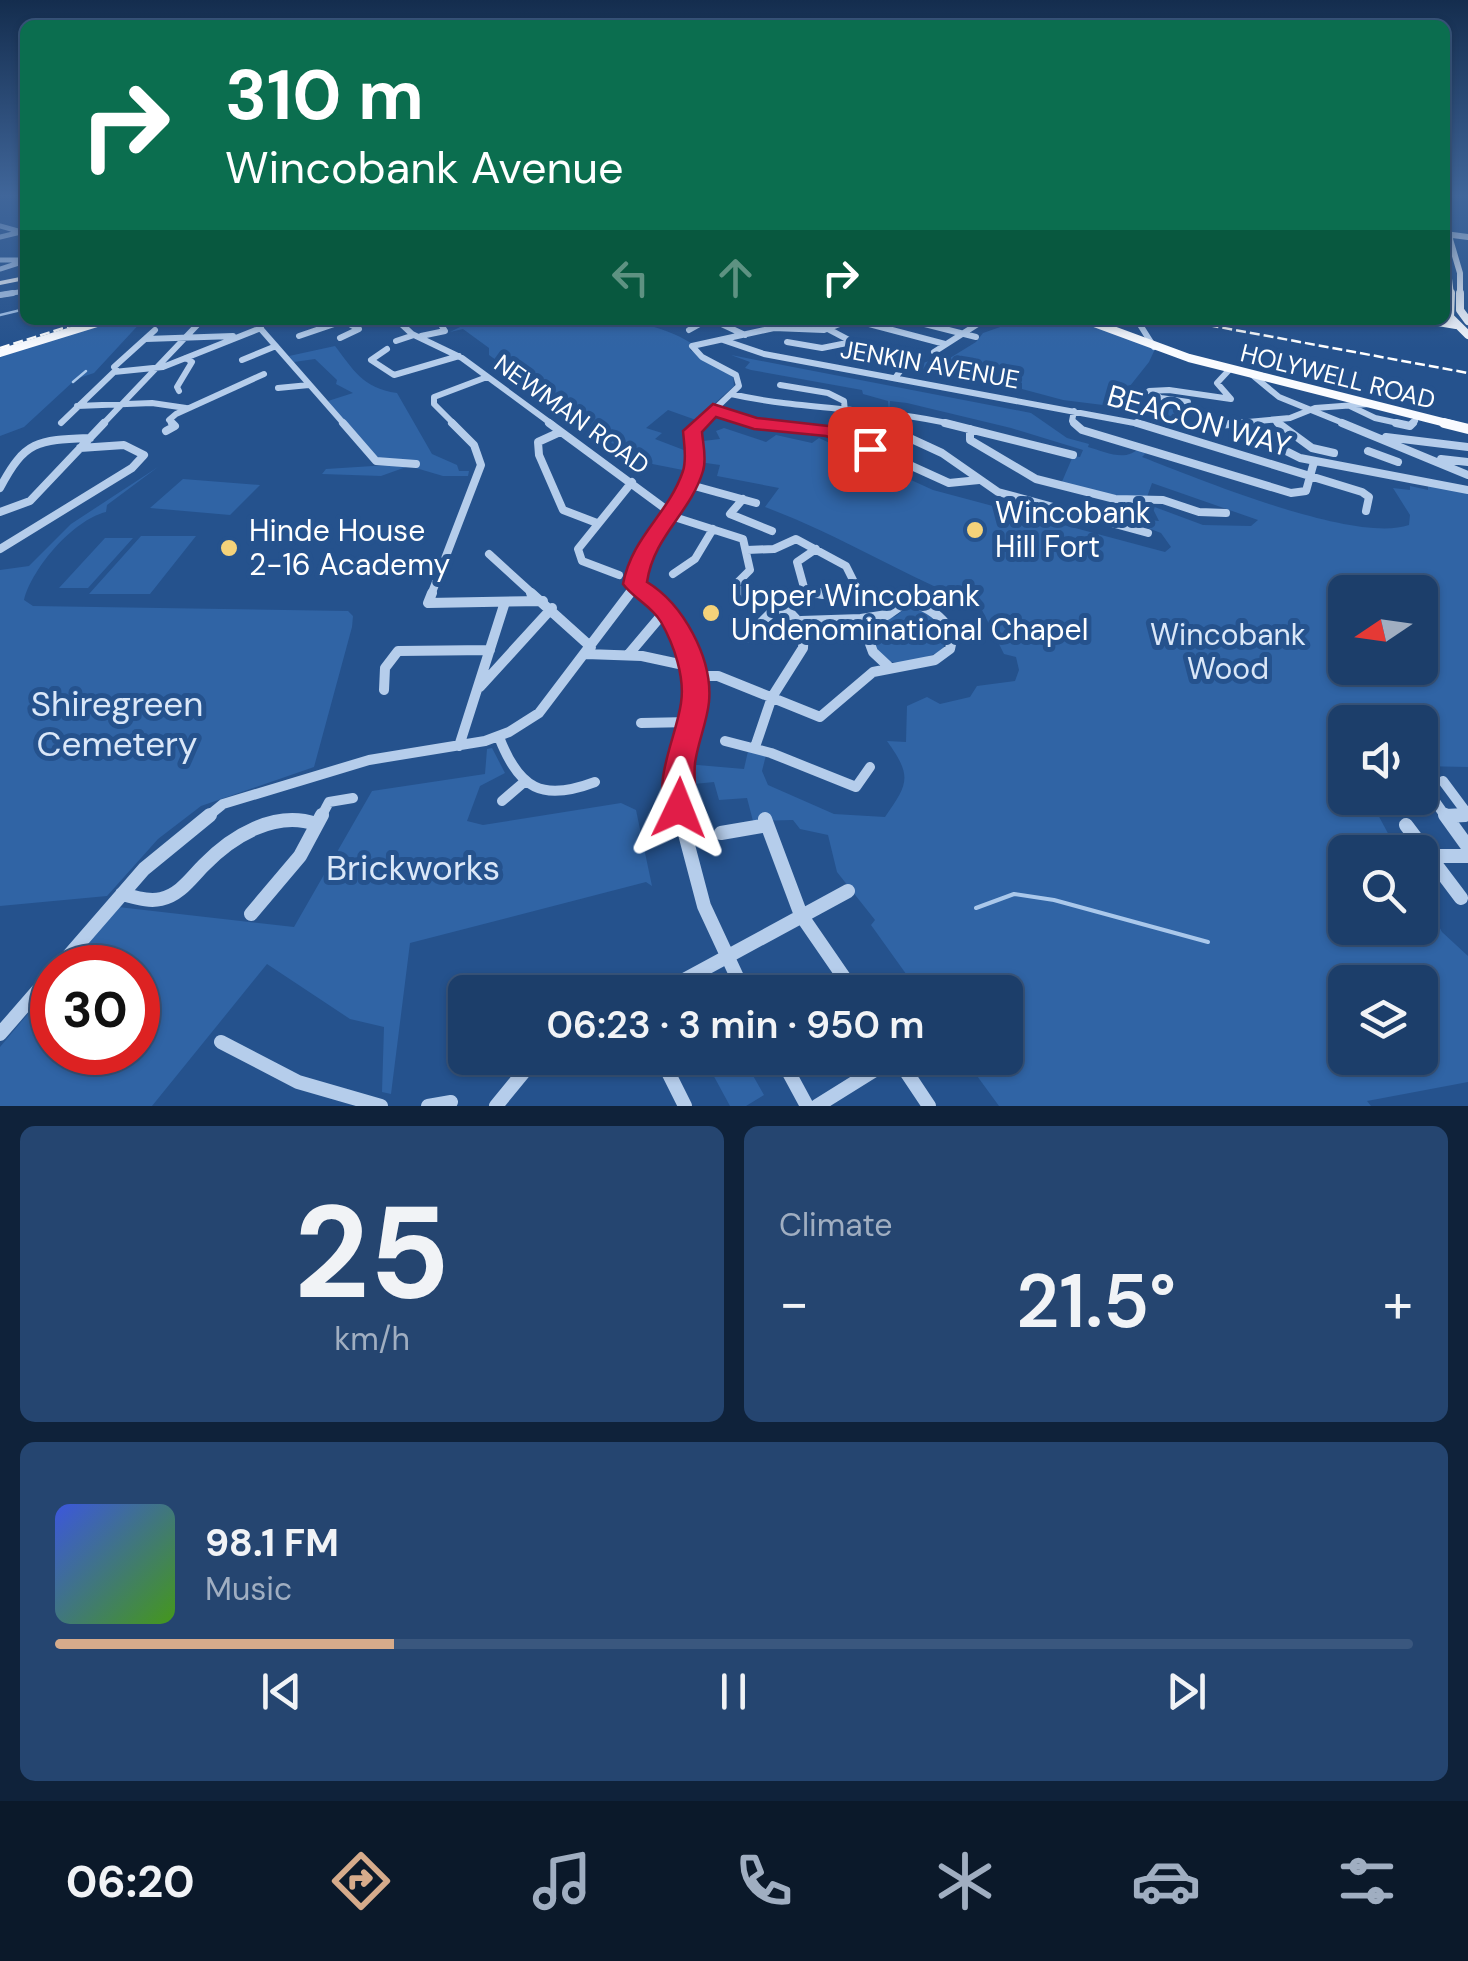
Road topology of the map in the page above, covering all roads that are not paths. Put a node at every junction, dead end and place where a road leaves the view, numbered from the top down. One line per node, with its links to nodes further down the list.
1 (1450, 247): 3 (main road)
2 (1450, 251): 5 (main road)
3 (1456, 262): 4 (street); 5 (main road)
4 (1468, 266)
5 (1456, 276): 6 (main road); 31 (main road)
6 (1450, 286)
7 (1450, 317): 26 (main road)
8 (1450, 324): 26 (main road)
9 (90, 325): 50 (main road)
10 (198, 325): 38 (street)
11 (254, 325): 34 (street)
12 (259, 325): 46 (street)
13 (331, 325): 35 (street)
14 (353, 325): 39 (street)
15 (403, 325): 36 (street, NEWMAN ROAD)
16 (442, 325): 36 (street)
17 (700, 325): 28 (street)
18 (722, 325): 33 (street)
19 (810, 325): 29 (street)
20 (840, 325): 30 (street)
21 (871, 325): 45 (street)
22 (935, 325): 32 (street)
23 (974, 325): 32 (street)
24 (1099, 325): 47 (main road, HOLYWELL ROAD)
25 (1141, 325): 47 (street)
26 (1455, 325): 31 (main road)
27 (155, 330): 40 (street)
28 (689, 330)
29 (814, 330): 30 (street); 33 (street)
30 (828, 330): 44 (street)
31 (1467, 332)
32 (959, 333): 37 (street); 45 (street)
33 (745, 335): 41 (street)
34 (241, 336): 38 (street); 52 (street)
35 (299, 336)
36 (416, 336): 42 (street); 51 (street, NEWMAN ROAD)
37 (976, 337)
38 (186, 338): 40 (street); 54 (street)
39 (340, 338)
40 (146, 339): 56 (street)
41 (722, 340): 60 (street, JENKIN AVENUE); 65 (street)
42 (396, 342)
43 (787, 342): 44 (street)
44 (852, 342): 60 (street)
45 (945, 344): 49 (street)
46 (276, 346): 53 (street); 61 (street)
47 (1154, 346): 55 (main road, HOLYWELL ROAD)
48 (386, 349): 51 (street)
49 (934, 352)
50 (0, 353)
51 (459, 356): 59 (street, NEWMAN ROAD)
52 (186, 358): 54 (street); 64 (street)
53 (242, 360)
54 (158, 368): 56 (street); 67 (street)
55 (1230, 369): 57 (main road, HOLYWELL ROAD); 66 (street)
56 (117, 371): 69 (street)
57 (1251, 374): 68 (main road, HOLYWELL ROAD); 74 (street)
58 (264, 376): 71 (street)
59 (487, 377): 84 (street, NEWMAN ROAD); 126 (street)
60 (895, 378): 73 (street, JENKIN AVENUE)
61 (309, 384): 63 (street); 99 (street)
62 (780, 385): 75 (street)
63 (278, 388)
64 (179, 391)
65 (731, 394): 72 (street); 75 (street)
66 (1183, 402)
67 (122, 404): 69 (street); 71 (street); 86 (street)
68 (1369, 404): 70 (street); 82 (main road, HOLYWELL ROAD)
69 (77, 406): 79 (street)
70 (1350, 406): 74 (street); 78 (street)
71 (186, 408): 83 (street)
72 (713, 410): 102 (street); 104 (street)
73 (1074, 410): 101 (street, BEACON WAY); 101 (street)
74 (1310, 410): 77 (street); 85 (street)
75 (846, 412): 76 (street)
76 (872, 415): 81 (street); 102 (street)
77 (1274, 420): 80 (street); 92 (street)
78 (1414, 421)
79 (62, 422)
80 (1208, 426)
81 (970, 429): 93 (street); 112 (street)
82 (1468, 429)
83 (166, 431)
84 (560, 432): 103 (street, NEWMAN ROAD); 113 (street)
85 (1376, 437): 88 (street); 90 (street)
86 (90, 438): 89 (street); 105 (street)
87 (1262, 439): 96 (street)
88 (1468, 447)
89 (80, 448): 110 (street); 117 (street)
90 (1402, 448): 94 (street); 95 (street)
91 (1368, 452): 94 (street)
92 (1334, 453)
93 (1073, 455)
94 (1386, 456): 97 (street)
95 (1428, 458): 98 (street); 100 (street)
96 (1314, 462): 101 (street); 106 (street)
97 (1398, 462)
98 (1468, 462)
99 (416, 464)
100 (1468, 475)
101 (1310, 476): 109 (street)
102 (979, 480): 116 (street)
103 (632, 482): 111 (street, NEWMAN ROAD); 113 (street)
104 (687, 484): 107 (street); 111 (street)
105 (0, 488)
106 (1468, 490)
107 (742, 499): 108 (street); 115 (street)
108 (756, 502)
109 (1366, 511)
110 (0, 512)
111 (670, 514): 114 (street); 123 (street)
112 (1226, 514)
113 (596, 522): 122 (street)
114 (713, 529): 119 (street); 121 (street)
115 (772, 531)
116 (1148, 533)
117 (0, 549)
118 (816, 549): 119 (street); 124 (street); 124 (street)
119 (748, 550): 128 (street)
120 (489, 554): 127 (street)
121 (673, 574)
122 (619, 575)
123 (634, 584): 129 (street); 134 (street)
124 (860, 594): 125 (street)
125 (907, 601): 130 (street); 136 (street)
126 (505, 602): 127 (street); 133 (street)
127 (547, 605): 134 (street); 138 (street)
128 (777, 607): 131 (street); 132 (street)
129 (666, 610): 135 (street); 137 (street)
130 (861, 619): 131 (street); 136 (street)
131 (801, 621): 140 (street)
132 (754, 636)
133 (490, 650): 138 (street); 139 (street)
134 (588, 650): 135 (street); 143 (street)
135 (628, 655): 137 (street)
136 (888, 666): 140 (street)
137 (694, 672): 140 (street); 141 (street)
138 (478, 688): 145 (street)
139 (384, 690)
140 (772, 697): 146 (street)
141 (690, 722): 142 (street); 170 (street)
142 (641, 723)
143 (499, 736): 145 (street); 150 (street)
144 (725, 741): 146 (street)
145 (459, 746): 165 (street)
146 (756, 747): 147 (street)
147 (870, 766)
148 (1444, 780): 154 (street)
149 (595, 782): 150 (street)
150 (523, 783): 152 (street)
151 (353, 798): 156 (street)
152 (502, 801)
153 (1438, 805): 154 (street)
154 (1446, 816): 160 (street)
155 (766, 822): 158 (street); 168 (street)
156 (316, 824): 165 (street); 167 (street)
157 (1406, 825): 159 (street)
158 (721, 832)
159 (1414, 835)
160 (1468, 847)
161 (1438, 856): 162 (street)
162 (1468, 856)
163 (1438, 865): 166 (street)
164 (848, 891): 168 (street)
165 (122, 894): 169 (street)
166 (1461, 898)
167 (252, 914)
168 (801, 915): 170 (street); 173 (street)
169 (78, 945)
170 (723, 957): 171 (street); 172 (street)
171 (692, 975)
172 (734, 975)
173 (842, 975)
174 (30, 999): 175 (street)
175 (0, 1034)
176 (221, 1042): 183 (street)
177 (521, 1075): 185 (street)
178 (670, 1075): 186 (street)
179 (790, 1075): 187 (street)
180 (868, 1075): 188 (street)
181 (907, 1075): 189 (street)
182 (451, 1102): 184 (street)
183 (381, 1106)
184 (428, 1106)
185 (496, 1106)
186 (685, 1106)
187 (807, 1106)
188 (818, 1106)
189 (929, 1106)

